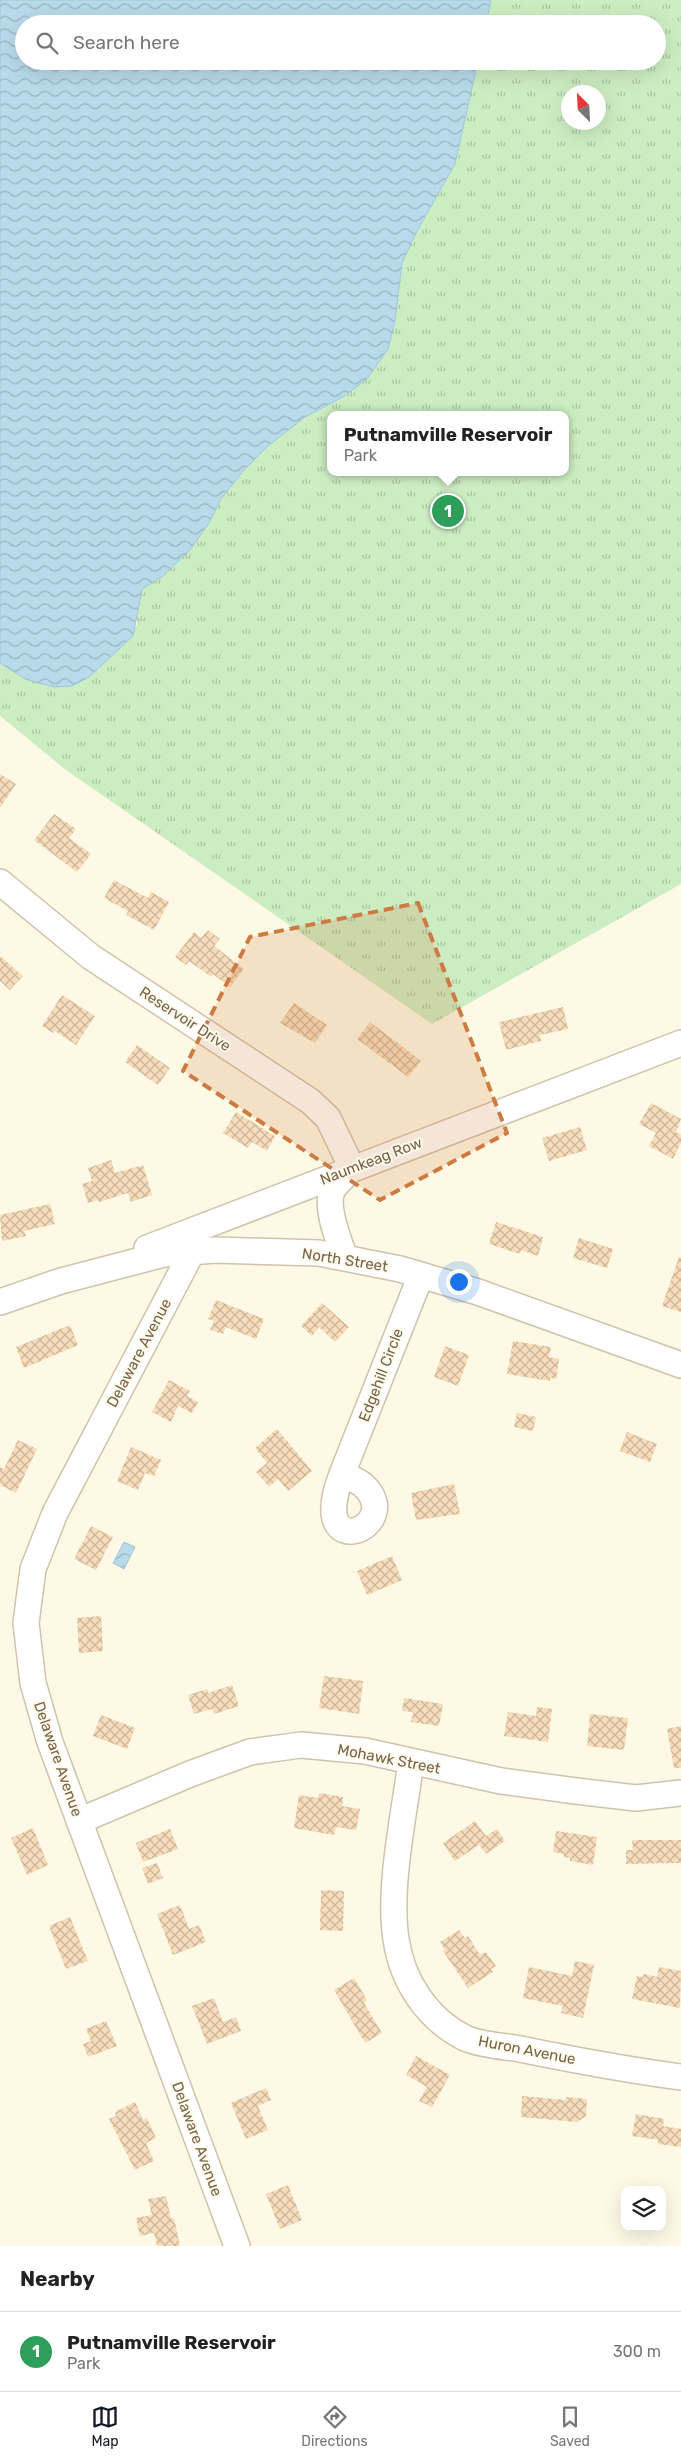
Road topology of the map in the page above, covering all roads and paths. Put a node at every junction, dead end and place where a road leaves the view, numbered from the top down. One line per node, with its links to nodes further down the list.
1 (0, 882): 3 (street, Reservoir Drive)
2 (681, 1043): 3 (street, Naumkeag Row)
3 (352, 1168): 5 (street); 7 (street, Naumkeag Row)
4 (192, 1252): 5 (street, North Street); 7 (street, North Street); 13 (street, Delaware Avenue)
5 (345, 1258): 6 (street, North Street)
6 (420, 1275): 9 (street, North Street); 10 (street, Edgehill Circle)
7 (61, 1281): 8 (street, North Street)
8 (0, 1302)
9 (681, 1365)
10 (342, 1474)
11 (411, 1762): 12 (street, Mohawk Street); 13 (street, Mohawk Street); 14 (street, Huron Avenue)
12 (681, 1793)
13 (80, 1821): 15 (street, Delaware Avenue)
14 (681, 2077)
15 (237, 2246)

